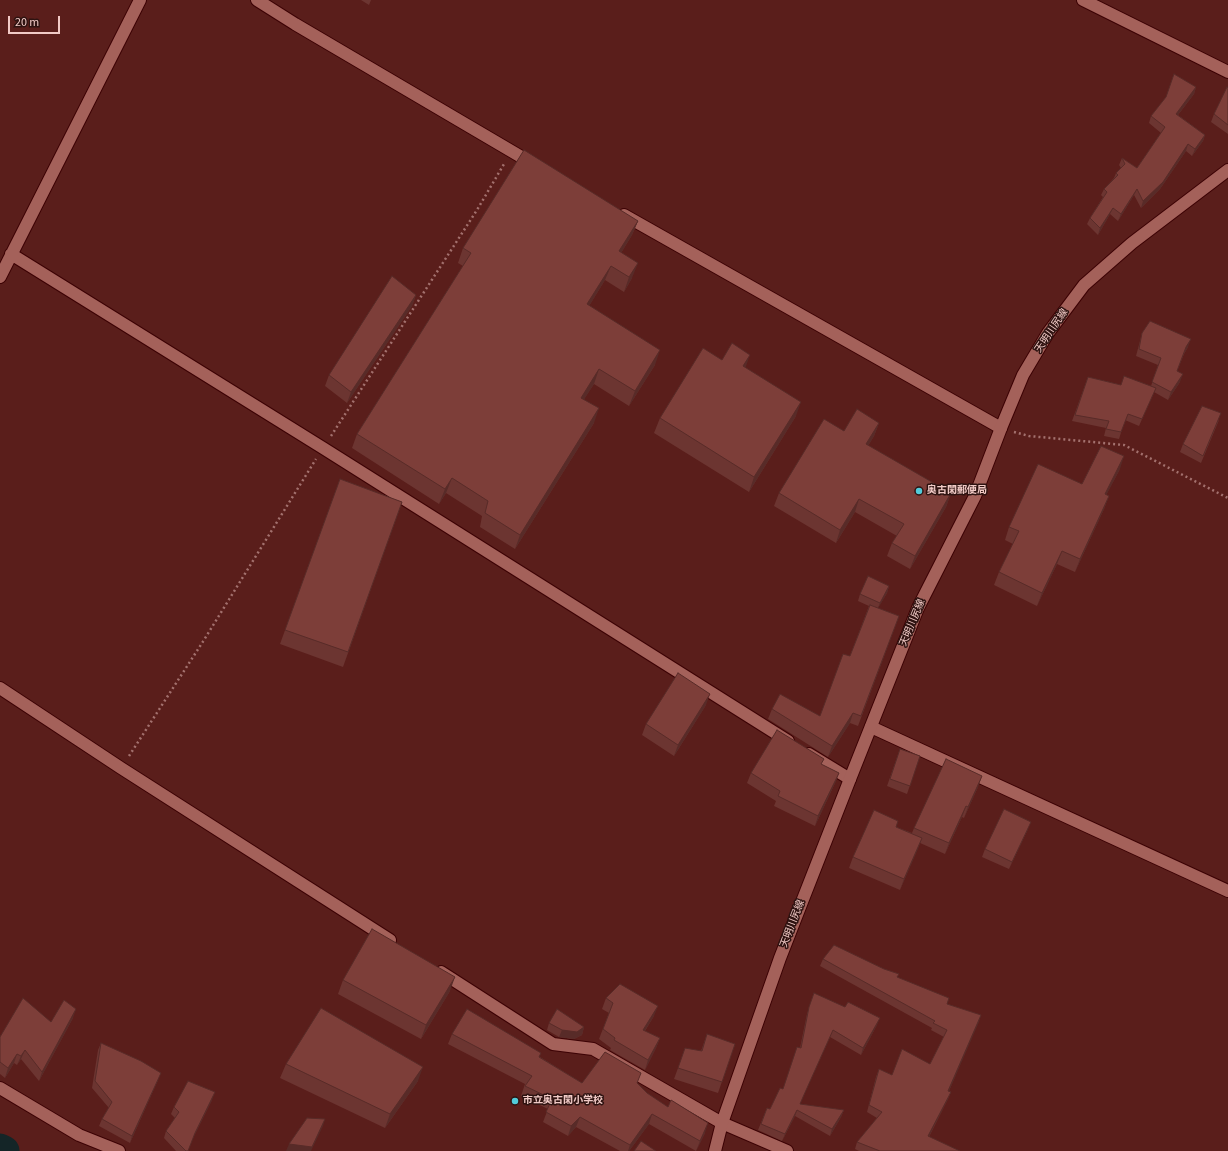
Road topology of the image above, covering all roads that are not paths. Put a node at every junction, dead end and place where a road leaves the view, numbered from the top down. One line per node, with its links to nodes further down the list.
1 (140, 0): 8 (street)
2 (257, 0): 6 (street)
3 (1083, 0): 4 (street)
4 (1228, 72)
5 (1228, 170): 10 (street, 天明川尻線)
6 (545, 171)
7 (614, 210): 10 (street)
8 (11, 254): 9 (street); 13 (street)
9 (0, 277)
10 (1000, 428): 12 (street, 天明川尻線)
11 (0, 688): 15 (street)
12 (871, 727): 13 (street, 天明川尻線); 14 (street)
13 (850, 780): 18 (street, 天明川尻線)
14 (1228, 891)
15 (402, 947)
16 (434, 968): 18 (street)
17 (0, 1088): 19 (street)
18 (722, 1123): 20 (street, 天明川尻線); 21 (street)
19 (119, 1151)
20 (715, 1151)
21 (787, 1151)

